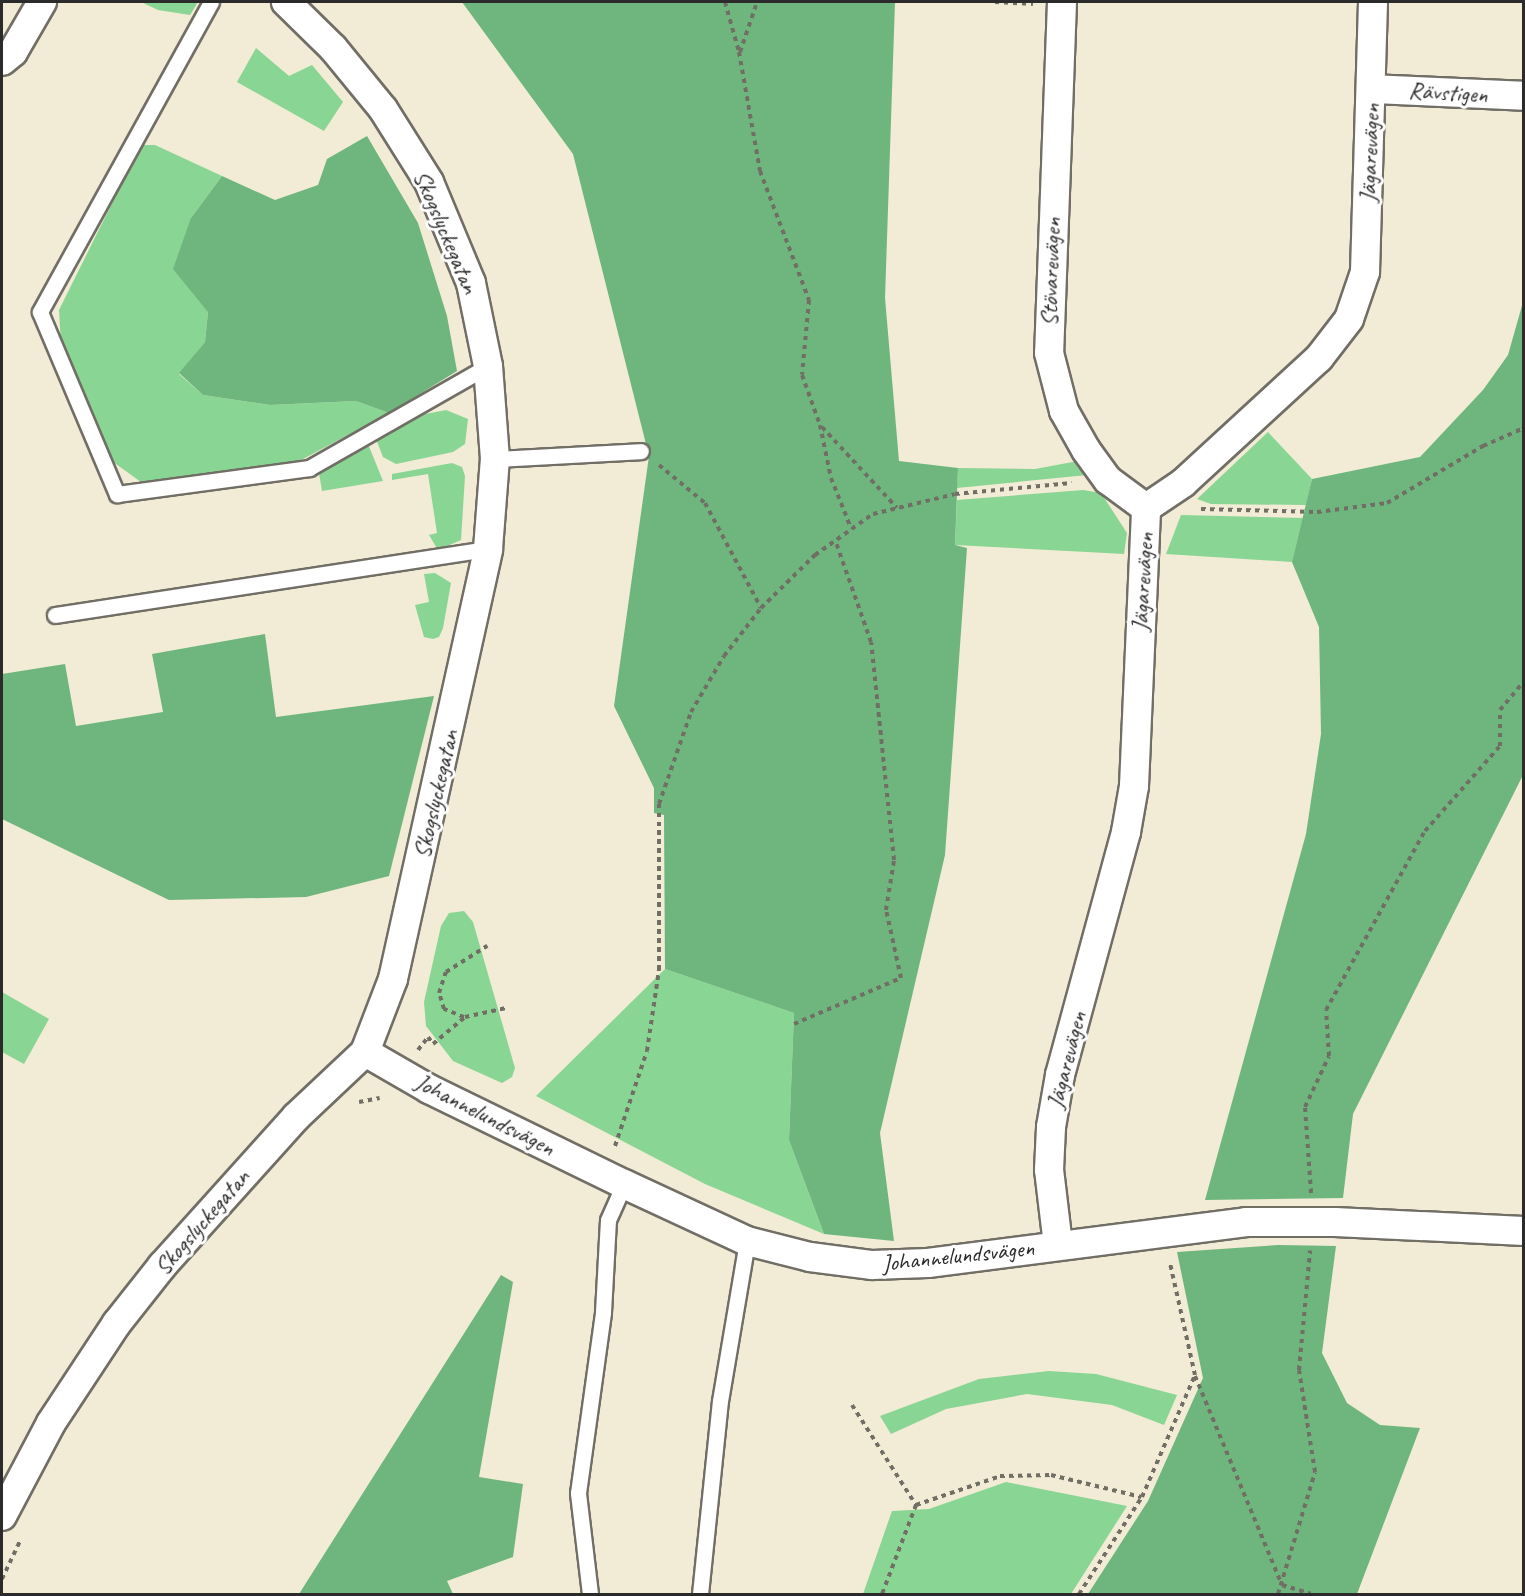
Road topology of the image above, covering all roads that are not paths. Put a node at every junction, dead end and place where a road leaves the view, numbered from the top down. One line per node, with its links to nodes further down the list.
1 (42, 2): 6 (street)
2 (211, 2): 9 (lane)
3 (286, 2): 9 (street, Skogslyckegatan)
4 (1373, 2): 7 (street, Jägarevägen)
5 (1062, 4): 12 (street, Stövarevägen)
6 (2, 62)
7 (1372, 89): 8 (street, Rävstigen); 12 (street, Jägarevägen)
8 (1524, 96)
9 (488, 366): 11 (street, Skogslyckegatan)
10 (641, 451): 11 (lane)
11 (495, 459): 13 (street, Skogslyckegatan)
12 (1146, 508): 19 (street, Jägarevägen)
13 (488, 549): 14 (lane); 15 (street, Skogslyckegatan)
14 (55, 615)
15 (365, 1052): 16 (street, Johannelundsvägen); 20 (street, Skogslyckegatan)
16 (614, 1179): 18 (street, Johannelundsvägen); 21 (lane)
17 (1524, 1231): 19 (street, Johannelundsvägen)
18 (747, 1241): 19 (street, Johannelundsvägen); 22 (lane)
19 (1058, 1245)
20 (2, 1516)
21 (590, 1594)
22 (700, 1594)

